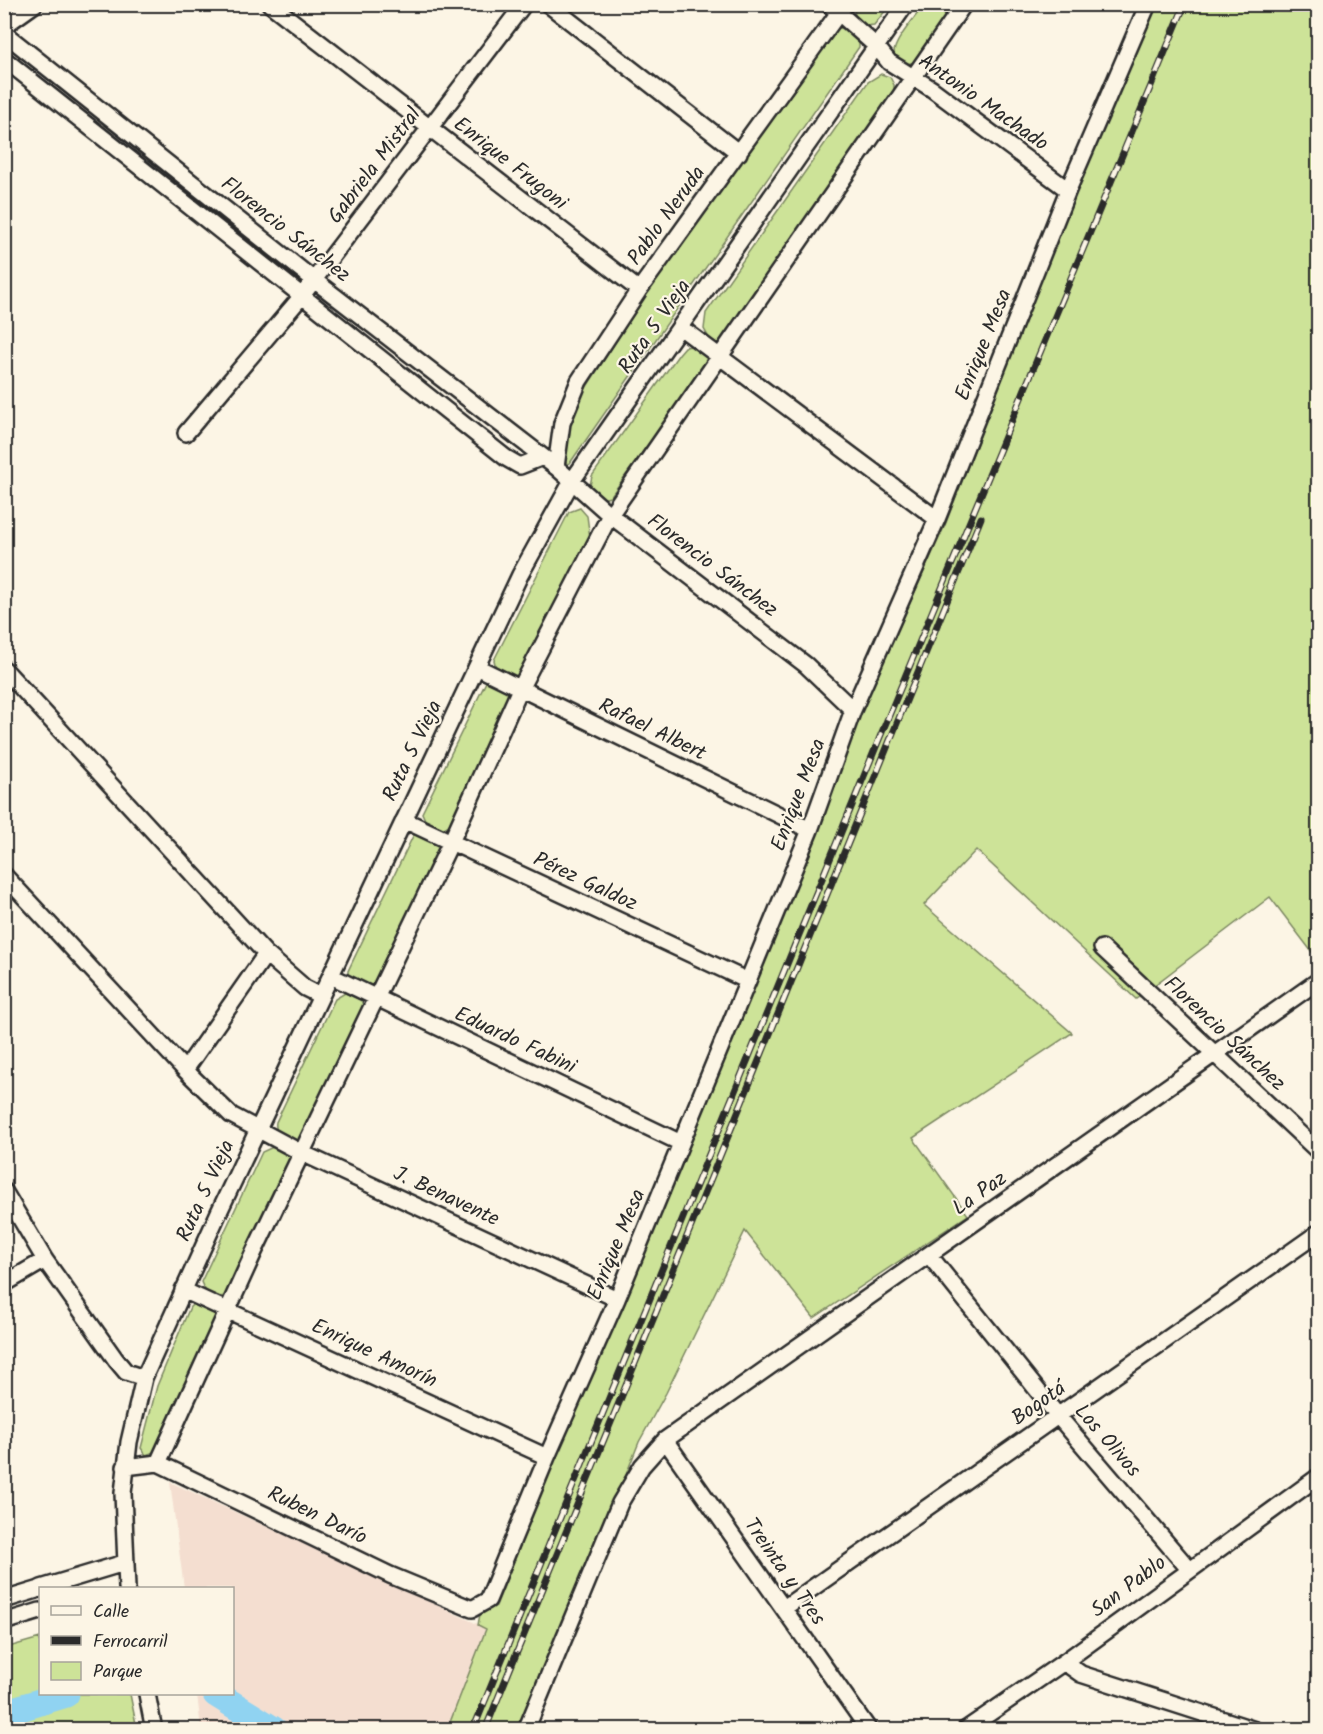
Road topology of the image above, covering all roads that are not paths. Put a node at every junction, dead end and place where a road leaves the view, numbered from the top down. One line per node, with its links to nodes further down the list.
1 (35, 4): 9 (street)
2 (270, 4): 14 (street, Enrique Frugoni)
3 (524, 4): 14 (street, Gabriela Mistral)
4 (548, 4): 15 (street)
5 (906, 4): 11 (street, Ruta 5 Vieja)
6 (964, 4): 13 (street)
7 (1148, 4): 16 (street, Enrique Mesa)
8 (838, 7): 11 (street, Antonio Machado); 15 (street, Pablo Neruda)
9 (4, 26)
10 (4, 33): 17 (street, Florencio Sánchez)
11 (876, 46): 13 (street, Antonio Machado); 20 (street, Ruta 5 Vieja)
12 (4, 59): 19 (street, Florencio Sánchez)
13 (915, 78): 16 (street, Antonio Machado); 21 (street)
14 (429, 129): 17 (street, Gabriela Mistral); 18 (street, Enrique Frugoni)
15 (739, 153): 18 (street, Pablo Neruda)
16 (1068, 190): 27 (street, Enrique Mesa)
17 (314, 280): 19 (street, Gabriela Mistral); 23 (street, Florencio Sánchez)
18 (639, 290): 24 (street, Pablo Neruda)
19 (301, 297): 22 (street, Gabriela Mistral); 23 (street, Florencio Sánchez)
20 (681, 327): 21 (street); 25 (street, Ruta 5 Vieja)
21 (718, 356): 26 (street); 27 (street)
22 (186, 433)
23 (543, 457): 24 (street, Florencio Sánchez)
24 (556, 467): 25 (street, Florencio Sánchez)
25 (572, 481): 26 (street, Florencio Sánchez); 28 (street, Ruta 5 Vieja)
26 (610, 515): 30 (street); 31 (street, Florencio Sánchez)
27 (937, 519): 31 (street, Enrique Mesa)
28 (477, 667): 30 (street, Rafael Albert); 32 (street, Ruta 5 Vieja)
29 (4, 669): 37 (street)
30 (520, 689): 33 (street, Rafael Albert); 34 (street)
31 (853, 710): 33 (street, Enrique Mesa)
32 (404, 820): 34 (street, Pérez Galdoz); 38 (street, Ruta 5 Vieja)
33 (810, 830): 39 (street, Enrique Mesa)
34 (451, 843): 39 (street, Pérez Galdoz); 42 (street)
35 (4, 875): 44 (street, J. Benavente)
36 (1102, 948): 43 (street, Florencio Sánchez)
37 (266, 954): 41 (street); 44 (street)
38 (331, 976): 41 (street, Ruta 5 Vieja); 42 (street, Eduardo Fabini)
39 (748, 981): 46 (street, Enrique Mesa)
40 (1318, 981): 43 (street, La Paz)
41 (321, 996): 45 (street, Ruta 5 Vieja)
42 (375, 999): 46 (street, Eduardo Fabini); 48 (street)
43 (1215, 1055): 47 (street, Florencio Sánchez); 51 (street, La Paz)
44 (185, 1070): 45 (street, J. Benavente)
45 (258, 1130): 48 (street, J. Benavente); 54 (street, Ruta 5 Vieja)
46 (681, 1143): 55 (street, Enrique Mesa)
47 (1318, 1151)
48 (302, 1153): 55 (street, J. Benavente); 56 (street)
49 (4, 1191): 52 (street)
50 (1318, 1233): 58 (street, Bogotá)
51 (929, 1255): 58 (street, Los Olivos); 59 (street, La Paz)
52 (45, 1260): 53 (street); 57 (street)
53 (4, 1284)
54 (183, 1290): 56 (street, Enrique Amorín); 57 (street, Ruta 5 Vieja)
55 (617, 1299): 60 (street, Enrique Mesa)
56 (228, 1310): 60 (street, Enrique Amorín); 61 (street)
57 (144, 1378): 62 (street, Ruta 5 Vieja)
58 (1058, 1416): 65 (street, Los Olivos); 71 (street, Bogotá)
59 (665, 1440): 71 (street, Treinta y Tres); 77 (street, La Paz)
60 (547, 1457): 70 (street, Enrique Mesa)
61 (158, 1463): 62 (street); 70 (street, Ruben Darío)
62 (125, 1467): 64 (street, Ruta 5 Vieja)
63 (1318, 1477): 65 (street, San Pablo)
64 (124, 1563): 66 (street); 67 (street, Ruta 5 Vieja)
65 (1189, 1569): 74 (street, San Pablo)
66 (47, 1587)
67 (122, 1587)
68 (39, 1590): 69 (street)
69 (4, 1600)
70 (488, 1600)
71 (784, 1608): 78 (street, Treinta y Tres)
72 (39, 1611): 73 (street)
73 (4, 1622)
74 (1064, 1662): 79 (street, San Pablo); 80 (street)
75 (147, 1695): 76 (street)
76 (154, 1730)
77 (526, 1730)
78 (868, 1730)
79 (965, 1730)
80 (1255, 1730)

